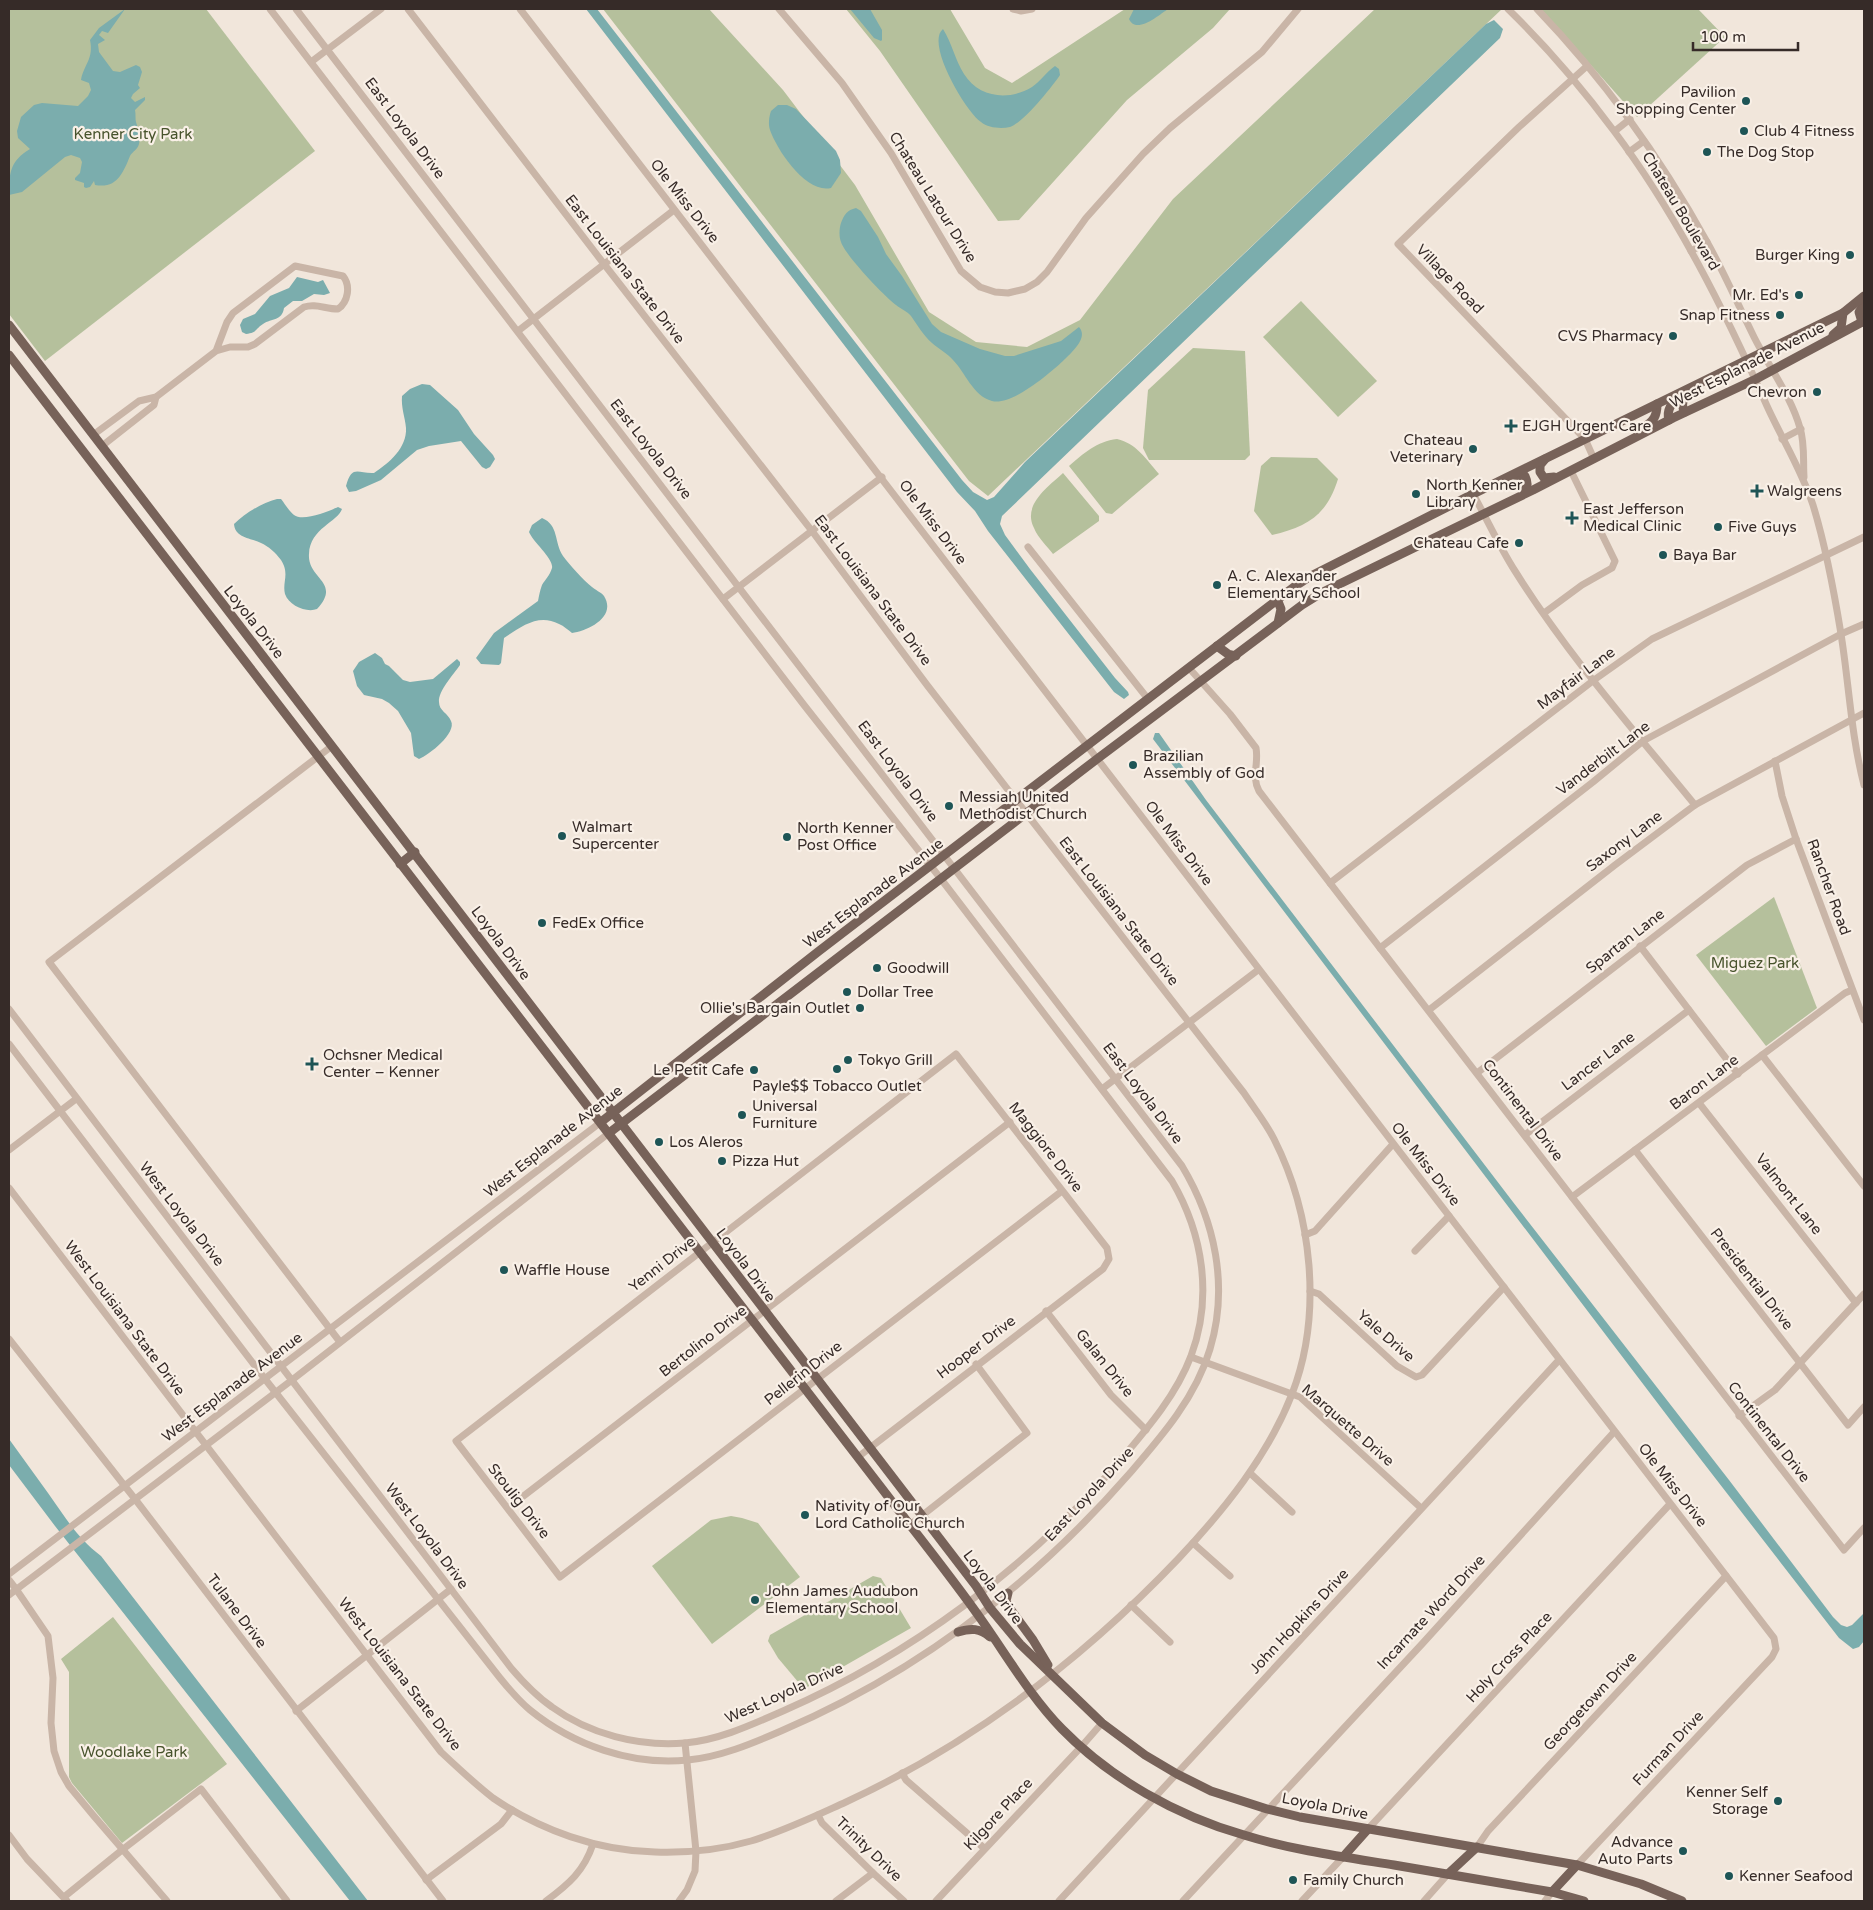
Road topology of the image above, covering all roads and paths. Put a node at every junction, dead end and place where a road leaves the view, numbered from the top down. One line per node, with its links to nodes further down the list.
1 (270, 9): 13 (street, East Loyola Drive)
2 (296, 9): 12 (street, East Loyola Drive)
3 (380, 9): 12 (street)
4 (408, 9): 23 (street, East Louisiana State Drive)
5 (520, 9): 20 (street, Ole Miss Drive)
6 (779, 9): 9 (street, Chateau Latour Drive)
7 (1013, 9): 8 (street)
8 (1032, 9)
9 (1298, 9)
10 (1508, 9): 15 (street, Chateau Boulevard)
11 (1537, 9): 14 (street, Chateau Boulevard)
12 (327, 50): 13 (street); 27 (street, East Loyola Drive)
13 (311, 62): 30 (street, East Loyola Drive)
14 (1587, 66): 15 (street, Village Road); 16 (street, Chateau Boulevard)
15 (1573, 78): 17 (street, Chateau Boulevard); 48 (street, Village Road)
16 (1630, 120): 17 (street); 18 (street, Chateau Boulevard)
17 (1615, 131): 19 (street, Chateau Boulevard)
18 (1644, 140): 19 (street); 21 (street, Chateau Boulevard)
19 (1630, 152): 22 (street, Chateau Boulevard)
20 (674, 210): 23 (street); 56 (street, Ole Miss Drive)
21 (1707, 242): 22 (street); 33 (street, Chateau Boulevard)
22 (1691, 251): 35 (street, Chateau Boulevard)
23 (604, 264): 27 (street); 64 (street, East Louisiana State Drive)
24 (1864, 296): 26 (main road, West Esplanade Avenue)
25 (1864, 305): 28 (main road)
26 (1843, 313): 31 (main road); 33 (main road, West Esplanade Avenue)
27 (534, 319): 30 (street); 70 (street, East Loyola Drive)
28 (1863, 322): 31 (main road, West Esplanade Avenue)
29 (9, 325): 39 (main road, Loyola Drive)
30 (518, 331): 71 (street, East Loyola Drive)
31 (1819, 345): 36 (main road, West Esplanade Avenue)
32 (216, 351): 32 (street); 41 (street)
33 (1762, 352): 35 (main road, West Esplanade Avenue); 36 (street, Chateau Boulevard)
34 (9, 355): 42 (main road, Loyola Drive)
35 (1746, 360): 37 (main road, West Esplanade Avenue); 38 (street, Chateau Boulevard)
36 (1772, 371): 38 (main road, West Esplanade Avenue); 46 (street, Chateau Boulevard)
37 (1710, 378): 40 (main road, West Esplanade Avenue); 44 (main road)
38 (1756, 379): 44 (main road, West Esplanade Avenue); 49 (street, Chateau Boulevard)
39 (59, 391): 42 (main road); 47 (main road, Loyola Drive)
40 (1683, 391): 43 (main road, West Esplanade Avenue); 45 (main road)
41 (156, 397): 47 (street); 51 (street)
42 (45, 402): 63 (main road, Loyola Drive)
43 (1658, 404): 48 (main road, West Esplanade Avenue); 50 (main road)
44 (1685, 412): 45 (main road, West Esplanade Avenue)
45 (1669, 420): 50 (main road, West Esplanade Avenue)
46 (1801, 429): 49 (street); 58 (street, Chateau Boulevard)
47 (93, 435): 51 (main road, Loyola Drive)
48 (1585, 439): 52 (main road, West Esplanade Avenue); 53 (street, Village Road)
49 (1782, 439): 58 (street, Chateau Boulevard)
50 (1626, 442): 53 (main road, West Esplanade Avenue)
51 (102, 446): 61 (main road, Loyola Drive)
52 (1545, 459): 55 (main road, West Esplanade Avenue); 57 (main road)
53 (1594, 459): 54 (main road, West Esplanade Avenue)
54 (1571, 471): 57 (main road, West Esplanade Avenue); 73 (street)
55 (1513, 475): 59 (main road, West Esplanade Avenue); 60 (main road)
56 (882, 477): 64 (street); 88 (street, Ole Miss Drive)
57 (1558, 477): 60 (main road, West Esplanade Avenue)
58 (1804, 480): 69 (street, Chateau Boulevard)
59 (1473, 494): 62 (street); 72 (main road, West Esplanade Avenue)
60 (1520, 496): 62 (main road, West Esplanade Avenue)
61 (146, 504): 63 (main road); 66 (main road, Loyola Drive)
62 (1484, 513): 73 (street); 74 (main road, West Esplanade Avenue)
63 (132, 514): 68 (main road, Loyola Drive)
64 (812, 531): 70 (street); 94 (street, East Louisiana State Drive)
65 (1864, 536): 69 (street, Mayfair Lane)
66 (177, 544): 68 (main road); 78 (main road, Loyola Drive)
67 (1028, 547): 84 (street)
68 (162, 555): 80 (main road, Loyola Drive)
69 (1826, 556): 76 (street, Chateau Boulevard); 82 (street, Mayfair Lane)
70 (739, 586): 71 (street); 99 (street, East Loyola Drive)
71 (723, 599): 101 (street, East Loyola Drive)
72 (1277, 599): 74 (main road); 77 (main road, West Esplanade Avenue)
73 (1544, 613): 82 (street)
74 (1278, 623): 79 (main road, West Esplanade Avenue)
75 (1864, 624): 76 (street, Vanderbilt Lane)
76 (1841, 634): 86 (street, Chateau Boulevard); 87 (street, Vanderbilt Lane)
77 (1216, 646): 79 (main road); 81 (main road, West Esplanade Avenue)
78 (259, 651): 80 (main road); 89 (main road, Loyola Drive)
79 (1236, 656): 83 (main road, West Esplanade Avenue)
80 (245, 662): 90 (main road, Loyola Drive)
81 (1189, 668): 83 (street, Continental Drive); 84 (main road, West Esplanade Avenue)
82 (1594, 680): 87 (street); 104 (street, Mayfair Lane)
83 (1202, 682): 91 (main road, West Esplanade Avenue); 104 (street, Continental Drive)
84 (1148, 699): 88 (main road, West Esplanade Avenue)
85 (1864, 713): 86 (street, Saxony Lane)
86 (1851, 719): 92 (street, Saxony Lane); 93 (street, Chateau Boulevard)
87 (1643, 741): 95 (street); 108 (street, Vanderbilt Lane)
88 (1088, 745): 91 (street, Ole Miss Drive); 94 (main road, West Esplanade Avenue)
89 (332, 746): 90 (street); 98 (main road, Loyola Drive)
90 (317, 756): 100 (main road, Loyola Drive); 160 (street)
91 (1097, 759): 96 (main road, West Esplanade Avenue); 111 (street, Ole Miss Drive)
92 (1775, 761): 95 (street, Saxony Lane); 97 (street, Rancher Road)
93 (1864, 785)
94 (1016, 800): 96 (street, East Louisiana State Drive); 99 (main road, West Esplanade Avenue)
95 (1694, 805): 115 (street, Saxony Lane)
96 (1026, 813): 102 (main road, West Esplanade Avenue); 119 (street, East Louisiana State Drive)
97 (1796, 839): 107 (street, Spartan Lane); 112 (street, Rancher Road)
98 (415, 852): 100 (main road); 132 (main road, Loyola Drive)
99 (945, 855): 101 (main road, West Esplanade Avenue); 102 (street, East Loyola Drive)
100 (400, 864): 133 (main road, Loyola Drive)
101 (930, 866): 103 (street, East Loyola Drive); 105 (main road, West Esplanade Avenue)
102 (955, 869): 103 (main road, West Esplanade Avenue); 127 (street, East Loyola Drive)
103 (941, 879): 106 (main road, West Esplanade Avenue); 128 (street, East Loyola Drive)
104 (1330, 883): 108 (street, Continental Drive)
105 (884, 901): 106 (main road); 109 (main road, West Esplanade Avenue)
106 (894, 914): 110 (main road, West Esplanade Avenue)
107 (1640, 946): 116 (street); 125 (street, Spartan Lane)
108 (1380, 948): 115 (street, Continental Drive)
109 (819, 951): 110 (main road); 113 (main road, West Esplanade Avenue)
110 (830, 964): 117 (main road, West Esplanade Avenue)
111 (1258, 970): 119 (street); 138 (street, Ole Miss Drive)
112 (1852, 990): 118 (street, Rancher Road); 123 (street, Baron Lane)
113 (759, 998): 117 (main road); 121 (main road, West Esplanade Avenue)
114 (9, 1009): 129 (street, West Loyola Drive)
115 (1429, 1010): 125 (street, Continental Drive)
116 (1689, 1010): 126 (street); 137 (street, Lancer Lane)
117 (769, 1011): 124 (main road, West Esplanade Avenue)
118 (1864, 1020)
119 (1189, 1023): 127 (street); 148 (street, East Louisiana State Drive)
120 (9, 1044): 131 (street, West Loyola Drive)
121 (699, 1045): 124 (main road); 132 (main road, West Esplanade Avenue)
122 (956, 1054): 134 (street, Maggiore Drive); 149 (street, Yenni Drive)
123 (1762, 1055): 126 (street, Baron Lane); 143 (street)
124 (708, 1058): 135 (main road, West Esplanade Avenue)
125 (1477, 1072): 137 (street, Continental Drive)
126 (1738, 1074): 130 (street, Baron Lane)
127 (1115, 1079): 128 (street); 165 (street, East Loyola Drive)
128 (1102, 1089): 163 (street, East Loyola Drive)
129 (76, 1099): 131 (street); 168 (street, West Loyola Drive)
130 (1699, 1103): 141 (street, Baron Lane); 156 (street, Valmont Lane)
131 (60, 1111): 139 (street); 169 (street, West Loyola Drive)
132 (613, 1112): 133 (main road, West Esplanade Avenue); 135 (main road, Loyola Drive)
133 (601, 1122): 136 (main road, Loyola Drive); 160 (street, West Esplanade Avenue)
134 (1010, 1122): 145 (street, Maggiore Drive); 157 (street, Bertolino Drive)
135 (622, 1124): 136 (main road, West Esplanade Avenue); 140 (main road, Loyola Drive)
136 (609, 1133): 142 (main road, Loyola Drive); 162 (street, West Esplanade Avenue)
137 (1525, 1135): 146 (street, Continental Drive)
138 (1393, 1144): 147 (street, Ole Miss Drive); 148 (street)
139 (9, 1150)
140 (641, 1150): 142 (main road); 149 (main road, Loyola Drive)
141 (1635, 1150): 146 (street, Baron Lane); 167 (street, Presidential Drive)
142 (629, 1159): 151 (main road, Loyola Drive)
143 (1864, 1186)
144 (9, 1188): 178 (street, West Louisiana State Drive)
145 (1062, 1191): 152 (street, Maggiore Drive); 170 (street, Pellerin Drive)
146 (1572, 1197): 176 (street, Continental Drive)
147 (1449, 1216): 150 (street); 153 (street, Ole Miss Drive)
148 (1305, 1235): 154 (street, East Louisiana State Drive)
149 (712, 1243): 151 (street, Yenni Drive); 157 (main road, Loyola Drive)
150 (1415, 1251)
151 (701, 1252): 159 (main road, Loyola Drive); 180 (street, Yenni Drive)
152 (1109, 1259): 158 (street, Hooper Drive)
153 (1504, 1287): 154 (street, Yale Drive); 164 (street, Ole Miss Drive)
154 (1310, 1291): 174 (street, East Louisiana State Drive)
155 (1864, 1294): 156 (street)
156 (1856, 1303): 167 (street)
157 (764, 1311): 159 (street, Bertolino Drive); 170 (main road, Loyola Drive)
158 (1046, 1311): 166 (street, Hooper Drive); 177 (street, Galan Drive)
159 (753, 1320): 172 (main road, Loyola Drive); 188 (street, Bertolino Drive)
160 (331, 1329): 162 (street); 168 (street, West Esplanade Avenue)
161 (9, 1339): 185 (street, Tulane Drive)
162 (340, 1342): 171 (street, West Esplanade Avenue)
163 (1191, 1357): 165 (street, Marquette Drive); 177 (street, East Loyola Drive)
164 (1559, 1360): 179 (street, Ole Miss Drive); 189 (street, John Hopkins Drive)
165 (1206, 1362): 174 (street, Marquette Drive); 203 (street, East Loyola Drive)
166 (976, 1364): 182 (street, Hooper Drive); 191 (street)
167 (1800, 1364): 175 (street, Presidential Drive); 176 (street)
168 (282, 1366): 169 (street, West Esplanade Avenue); 171 (street, West Loyola Drive)
169 (265, 1379): 173 (street, West Loyola Drive); 178 (street, West Esplanade Avenue)
170 (817, 1379): 172 (street, Pellerin Drive); 182 (main road, Loyola Drive)
171 (292, 1380): 173 (street, West Esplanade Avenue); 201 (street, West Loyola Drive)
172 (804, 1389): 183 (main road, Loyola Drive); 198 (street, Pellerin Drive)
173 (276, 1392): 181 (street, West Esplanade Avenue); 205 (street, West Loyola Drive)
174 (1292, 1393): 184 (street, East Louisiana State Drive); 189 (street, Marquette Drive)
175 (1864, 1407)
176 (1739, 1416): 193 (street, Continental Drive)
177 (1146, 1430): 202 (street, East Loyola Drive)
178 (195, 1431): 181 (street, West Louisiana State Drive); 185 (street, West Esplanade Avenue)
179 (1614, 1432): 187 (street, Ole Miss Drive); 226 (street, Incarnate Word Drive)
180 (456, 1441): 188 (street, Stoulig Drive)
181 (206, 1444): 186 (street, West Esplanade Avenue); 214 (street, West Louisiana State Drive)
182 (869, 1448): 183 (street, Hooper Drive); 191 (main road, Loyola Drive)
183 (858, 1457): 192 (main road, Loyola Drive)
184 (1250, 1473): 190 (street); 194 (street, East Louisiana State Drive)
185 (124, 1486): 186 (street, Tulane Drive); 195 (street, West Esplanade Avenue)
186 (135, 1499): 200 (street, West Esplanade Avenue); 217 (street, Tulane Drive)
187 (1670, 1504): 197 (street, Ole Miss Drive); 228 (street, Holy Cross Place)
188 (508, 1508): 198 (street, Stoulig Drive)
189 (1421, 1508): 223 (street, John Hopkins Drive)
190 (1292, 1512)
191 (922, 1516): 192 (street); 202 (main road, Loyola Drive)
192 (910, 1525): 206 (main road, Loyola Drive)
193 (1864, 1528)
194 (1193, 1543): 196 (street); 207 (street, East Louisiana State Drive)
195 (9, 1574)
196 (1230, 1576)
197 (1726, 1576): 213 (street, Ole Miss Drive); 232 (street, Georgetown Drive)
198 (560, 1577)
199 (9, 1580): 200 (street)
200 (16, 1589): 204 (street, West Esplanade Avenue); 234 (street)
201 (451, 1589): 205 (street); 219 (street, West Loyola Drive)
202 (980, 1593): 206 (street, East Loyola Drive); 208 (main road, Loyola Drive)
203 (1008, 1593): 208 (street, East Loyola Drive); 215 (main road)
204 (9, 1594)
205 (438, 1600): 214 (street); 221 (street, West Loyola Drive)
206 (968, 1602): 209 (main road, Loyola Drive); 219 (street, West Loyola Drive)
207 (1131, 1606): 211 (street); 215 (street, East Louisiana State Drive)
208 (990, 1608): 209 (street, East Loyola Drive); 215 (main road, Loyola Drive)
209 (979, 1616): 210 (street, East Loyola Drive); 212 (main road, Loyola Drive)
210 (958, 1632): 212 (main road); 221 (street, West Loyola Drive)
211 (1170, 1642)
212 (998, 1644): 216 (main road, Loyola Drive)
213 (1776, 1648): 237 (street, Furman Drive)
214 (366, 1656): 217 (street); 225 (street, West Louisiana State Drive)
215 (1053, 1675): 216 (street, East Louisiana State Drive); 218 (main road, Loyola Drive)
216 (1030, 1692): 220 (main road, Loyola Drive); 222 (street, West Louisiana State Drive)
217 (296, 1711): 240 (street, Tulane Drive)
218 (1102, 1723): 220 (street, Kilgore Place); 223 (main road, Loyola Drive)
219 (685, 1743): 221 (street)
220 (1081, 1747): 224 (main road, Loyola Drive); 233 (street, Kilgore Place)
221 (687, 1760): 235 (street)
222 (902, 1774): 227 (street, West Louisiana State Drive); 233 (street)
223 (1177, 1774): 224 (street, John Hopkins Drive); 226 (main road, Loyola Drive)
224 (1155, 1798): 230 (main road, Loyola Drive); 252 (street, John Hopkins Drive)
225 (512, 1810): 231 (street, West Louisiana State Drive); 240 (street)
226 (1267, 1810): 228 (main road, Loyola Drive); 230 (street, Incarnate Word Drive)
227 (818, 1815): 235 (street, West Louisiana State Drive); 238 (street, Trinity Drive)
228 (1368, 1829): 232 (main road, Loyola Drive); 236 (main road)
229 (9, 1835): 243 (street)
230 (1243, 1835): 236 (main road, Loyola Drive); 253 (street)
231 (593, 1844): 235 (street, West Louisiana State Drive); 247 (street)
232 (1477, 1847): 237 (main road, Loyola Drive); 239 (main road)
233 (984, 1848): 251 (street, Kilgore Place)
234 (122, 1850): 243 (street); 244 (street); 245 (street)
235 (696, 1851): 248 (street)
236 (1343, 1857): 239 (main road, Loyola Drive); 254 (street)
237 (1577, 1865): 241 (main road); 242 (main road, Loyola Drive)
238 (873, 1873): 249 (street); 250 (street, Trinity Drive)
239 (1448, 1874): 241 (main road, Loyola Drive); 255 (street)
240 (426, 1880): 246 (street, Tulane Drive)
241 (1552, 1892): 256 (street); 257 (main road, Loyola Drive)
242 (1667, 1898): 258 (main road, Loyola Drive)
243 (65, 1899)
244 (168, 1901)
245 (288, 1901)
246 (442, 1901)
247 (546, 1901)
248 (678, 1901)
249 (836, 1901)
250 (904, 1901)
251 (936, 1901)
252 (1059, 1901)
253 (1183, 1901)
254 (1302, 1901)
255 (1424, 1901)
256 (1545, 1901)
257 (1584, 1901)
258 (1682, 1901)

